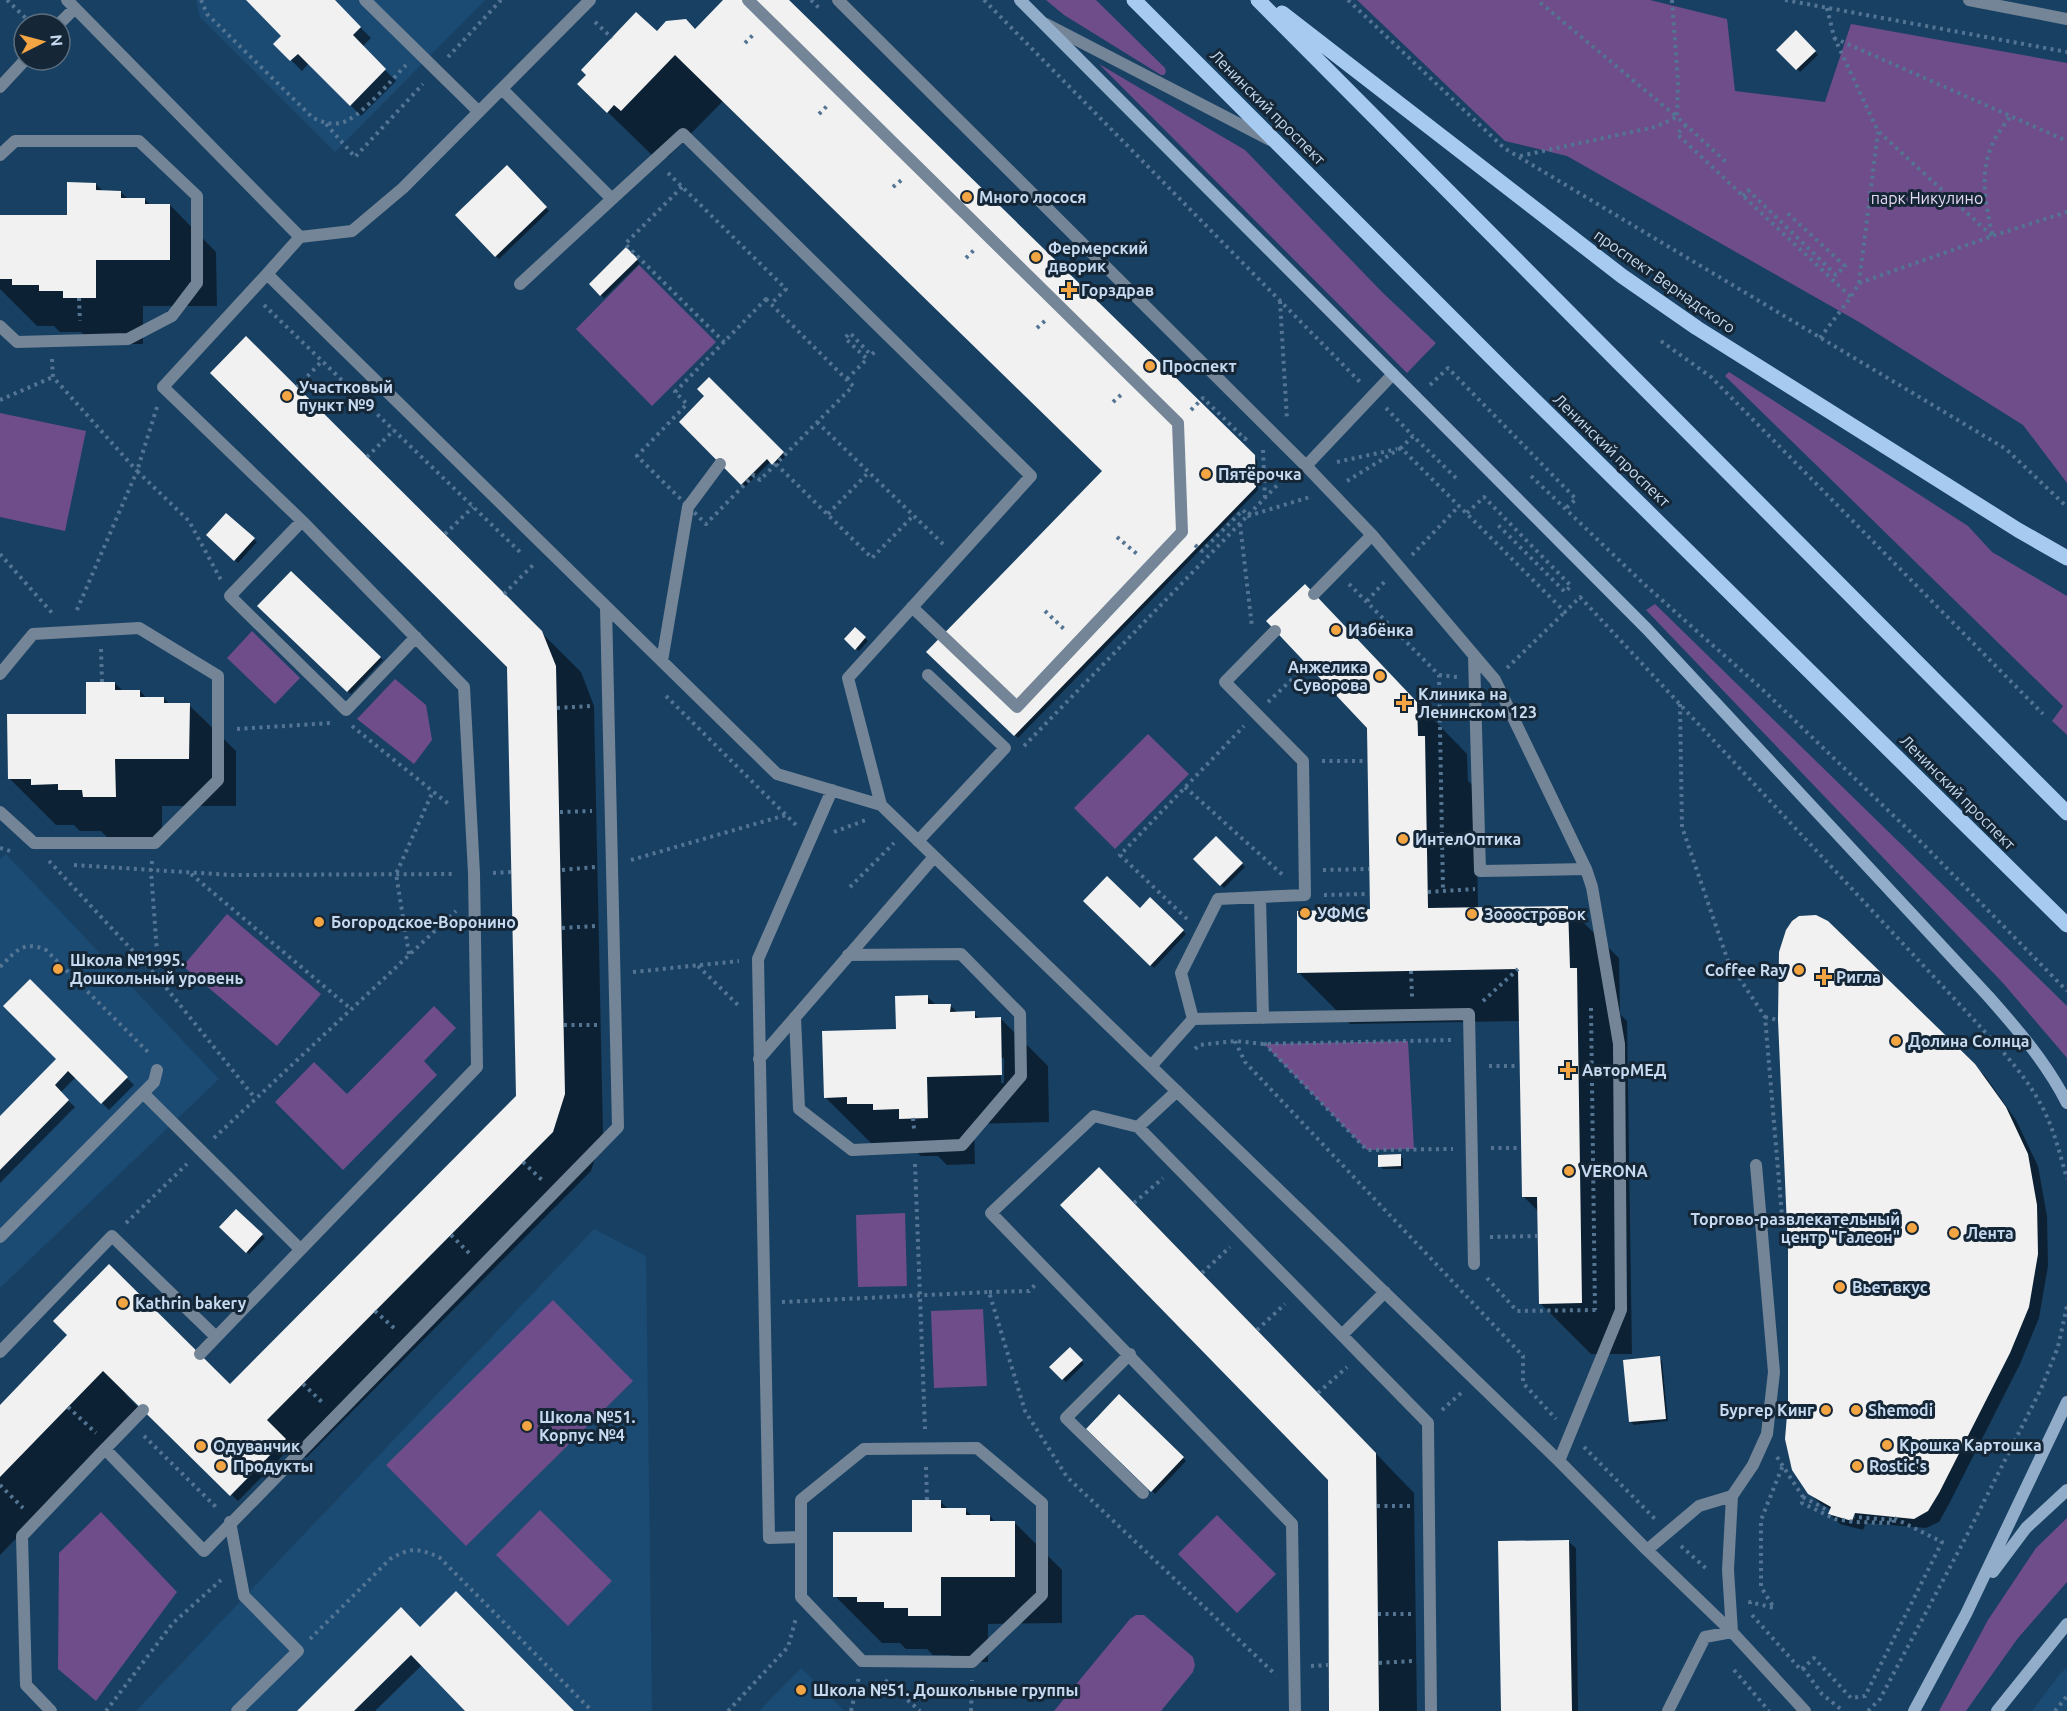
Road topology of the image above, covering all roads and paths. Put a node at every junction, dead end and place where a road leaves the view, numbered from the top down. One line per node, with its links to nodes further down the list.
1 (7, 0): 20 (path)
2 (201, 0): 33 (path)
3 (365, 0): 25 (street)
4 (590, 0): 29 (street)
5 (748, 0): 114 (street)
6 (811, 0): 21 (path)
7 (838, 0): 77 (street)
8 (984, 0): 54 (path)
9 (1020, 0): 23 (main road)
10 (1134, 0): 37 (main road, Ленинский проспект)
11 (1258, 0): 156 (main road)
12 (1266, 0): 112 (main road, проспект Вернадского)
13 (1348, 0): 39 (path)
14 (1537, 0): 31 (path)
15 (1672, 0): 31 (path)
16 (1785, 0): 19 (path)
17 (1969, 0): 22 (street)
18 (71, 4): 49 (street)
19 (1827, 8): 24 (path); 26 (path)
20 (20, 12)
21 (827, 17)
22 (2067, 19)
23 (1042, 22): 37 (street); 63 (main road)
24 (1834, 38): 32 (path); 35 (path)
25 (418, 52): 30 (street); 33 (path)
26 (2067, 52)
27 (14, 72): 28 (street)
28 (0, 87)
29 (502, 89): 30 (street); 45 (street)
30 (479, 112): 49 (street)
31 (1677, 117): 34 (path); 39 (path)
32 (2010, 117): 36 (path); 48 (path)
33 (325, 123): 40 (path)
34 (1686, 125): 41 (path); 44 (path)
35 (1878, 131): 48 (path); 51 (path)
36 (2067, 141)
37 (1282, 147): 187 (main road, Ленинский проспект)
38 (0, 155): 59 (street)
39 (1519, 156): 58 (path)
40 (355, 157)
41 (1726, 162)
42 (666, 172): 43 (path)
43 (682, 187): 55 (path); 61 (path)
44 (1743, 196): 46 (path); 53 (path)
45 (612, 199): 52 (street); 57 (street)
46 (1785, 211)
47 (2067, 212): 48 (path)
48 (1992, 236): 51 (path)
49 (300, 237): 50 (street)
50 (267, 274): 66 (street); 119 (street)
51 (1859, 283): 53 (path)
52 (520, 284)
53 (1851, 297): 58 (path)
54 (1280, 301): 69 (path); 77 (path)
55 (771, 304): 61 (path); 65 (path)
56 (0, 326): 59 (street)
57 (889, 337): 65 (path); 120 (street)
58 (1820, 338): 97 (path)
59 (52, 341): 64 (path)
60 (1661, 341): 142 (path)
61 (724, 342): 96 (path)
62 (322, 361): 67 (path)
63 (1393, 374): 69 (street); 225 (main road)
64 (53, 377): 71 (path); 87 (path)
65 (847, 379): 75 (path)
66 (163, 387): 87 (path); 103 (street)
67 (297, 387)
68 (1423, 392): 98 (path)
69 (1373, 395): 74 (path); 86 (street)
70 (1203, 398): 79 (path)
71 (0, 400)
72 (1402, 415): 74 (path)
73 (1232, 418): 80 (path)
74 (1398, 420): 78 (path)
75 (817, 422): 84 (path); 88 (path)
76 (394, 430): 81 (path)
77 (1277, 436): 80 (path); 86 (street)
78 (1413, 436): 93 (path); 99 (path)
79 (1245, 439)
80 (1263, 449): 82 (path); 89 (path)
81 (368, 457)
82 (1271, 457)
83 (720, 464): 96 (street)
84 (776, 464): 96 (path); 100 (path)
85 (1280, 466): 91 (path)
86 (1306, 466): 107 (street)
87 (137, 471): 118 (path); 124 (path)
88 (869, 472): 100 (path); 101 (path)
89 (1264, 472): 90 (path); 91 (path); 94 (path)
90 (1255, 473)
91 (1288, 474): 94 (path)
92 (1531, 476): 98 (path)
93 (1456, 478)
94 (1265, 498): 102 (path)
95 (473, 507): 106 (path)
96 (688, 507): 130 (street)
97 (2067, 507)
98 (1565, 509): 200 (path)
99 (1467, 513): 105 (path); 122 (path)
100 (828, 514): 101 (path)
101 (913, 516): 109 (path)
102 (1248, 516): 104 (path); 110 (path)
103 (302, 521): 118 (street); 126 (street)
104 (1240, 524): 127 (path); 146 (path)
105 (1497, 524)
106 (445, 534)
107 (1372, 535): 115 (street); 129 (street)
108 (1117, 537): 114 (path)
109 (936, 538)
110 (1202, 551)
111 (0, 554): 124 (path)
112 (2067, 558)
113 (533, 565): 116 (path)
114 (1149, 566): 128 (street)
115 (1336, 571): 117 (street); 134 (path)
116 (504, 594)
117 (1314, 594)
118 (230, 596): 126 (street)
119 (606, 607): 130 (street); 139 (street)
120 (912, 608): 128 (street); 152 (street)
121 (1045, 611): 128 (path)
122 (1565, 612): 136 (path); 138 (path)
123 (100, 630): 124 (street); 137 (path); 145 (street)
124 (67, 631): 132 (street)
125 (1275, 631): 127 (street)
126 (416, 637): 158 (street)
127 (1266, 640): 141 (street)
128 (1078, 642)
129 (1474, 656): 135 (street); 136 (street)
130 (662, 661): 150 (street)
131 (1307, 665): 141 (path)
132 (0, 674)
133 (928, 675): 159 (street)
134 (1439, 675): 135 (path); 181 (path)
135 (1475, 678): 172 (street)
136 (1495, 680): 172 (street)
137 (102, 682)
138 (1680, 704): 193 (path); 234 (path)
139 (609, 705): 140 (path); 153 (street)
140 (557, 708)
141 (1256, 714): 148 (street); 149 (path)
142 (2043, 714)
143 (334, 722): 145 (path)
144 (346, 722): 151 (path)
145 (218, 730): 162 (street)
146 (1020, 750)
147 (1367, 760): 148 (path)
148 (1303, 761): 175 (street)
149 (1185, 787): 184 (path); 189 (path)
150 (832, 790): 152 (street); 192 (street)
151 (433, 791): 158 (path); 179 (path)
152 (881, 805): 159 (street)
153 (611, 810): 155 (path); 170 (street)
154 (0, 812): 161 (street)
155 (560, 812)
156 (2067, 813)
157 (786, 815): 170 (path)
158 (471, 822): 178 (street)
159 (918, 841): 165 (street)
160 (894, 842): 180 (path)
161 (34, 843): 162 (street); 167 (path)
162 (155, 843): 173 (path)
163 (0, 848): 164 (path)
164 (20, 854)
165 (934, 857): 191 (street); 218 (street)
166 (40, 860): 167 (path)
167 (50, 863): 168 (path); 199 (path)
168 (62, 864)
169 (73, 864): 173 (path)
170 (613, 866): 174 (path); 186 (street)
171 (1369, 869): 175 (path)
172 (1586, 869): 277 (street)
173 (151, 870): 177 (path); 199 (path)
174 (562, 870)
175 (1305, 870): 184 (street)
176 (512, 872): 178 (path)
177 (190, 873): 179 (path); 202 (path)
178 (474, 873): 179 (path); 182 (street)
179 (396, 874): 190 (path)
180 (850, 887)
181 (1443, 890)
182 (474, 894): 190 (path); 242 (street)
183 (1370, 894): 184 (path)
184 (1305, 896): 185 (street)
185 (1260, 898): 189 (street); 208 (street)
186 (614, 925): 188 (path); 198 (street)
187 (2067, 925)
188 (562, 927)
189 (1202, 934): 209 (street)
190 (409, 954): 202 (path)
191 (848, 956): 206 (street); 228 (street)
192 (758, 959): 194 (path); 217 (street)
193 (1728, 960)
194 (697, 966): 198 (path); 204 (path)
195 (0, 967): 221 (path)
196 (1518, 969): 203 (path)
197 (1411, 971): 205 (path)
198 (615, 974): 212 (street)
199 (159, 979): 224 (path)
200 (2067, 991)
201 (1591, 1005): 254 (path)
202 (351, 1009): 224 (path)
203 (1469, 1014): 205 (street); 213 (street)
204 (748, 1015)
205 (1413, 1015): 208 (street)
206 (795, 1017): 217 (street); 228 (street)
207 (1765, 1017): 210 (path)
208 (1263, 1018): 209 (street); 215 (path)
209 (1193, 1019): 218 (street)
210 (1778, 1020)
211 (564, 1025): 212 (path)
212 (616, 1025): 244 (street)
213 (1470, 1040): 215 (path); 220 (street)
214 (1235, 1041): 215 (path); 216 (path); 271 (path)
215 (1263, 1044): 230 (path)
216 (1198, 1045)
217 (759, 1059): 251 (street)
218 (1152, 1065): 222 (street)
219 (1520, 1066): 220 (path)
220 (1470, 1067): 230 (street)
221 (157, 1070): 223 (street)
222 (1178, 1091): 227 (street); 249 (street)
223 (143, 1093): 231 (street); 240 (street)
224 (255, 1098): 231 (path)
225 (2067, 1103)
226 (913, 1118): 228 (path)
227 (1138, 1127): 233 (street); 262 (street)
228 (914, 1147): 250 (path)
229 (1521, 1148): 230 (path)
230 (1472, 1149): 241 (street)
231 (201, 1150): 237 (path); 242 (street)
232 (1756, 1165): 282 (street)
233 (1176, 1166): 235 (path); 236 (street)
234 (2067, 1179)
235 (1134, 1203)
236 (1244, 1235): 245 (path); 247 (street)
237 (112, 1236): 258 (street); 260 (street)
238 (451, 1236): 244 (path)
239 (1538, 1236): 241 (path)
240 (0, 1237)
241 (1473, 1238): 243 (street)
242 (300, 1249): 258 (street)
243 (1474, 1264): 253 (path)
244 (482, 1266): 259 (street)
245 (1202, 1273)
246 (1029, 1291): 248 (path)
247 (1298, 1291): 256 (path); 257 (street)
248 (989, 1292): 250 (path); 310 (path)
249 (1384, 1292): 257 (street); 277 (street)
250 (920, 1295): 251 (path); 276 (path)
251 (764, 1303): 292 (street)
252 (2067, 1306): 326 (path)
253 (1577, 1310)
254 (1595, 1310)
255 (375, 1311): 259 (path)
256 (1257, 1330)
257 (1342, 1335): 263 (street)
258 (215, 1336): 261 (street)
259 (408, 1341): 270 (street)
260 (0, 1352)
261 (200, 1354)
262 (1130, 1354): 281 (street); 310 (street)
263 (1361, 1354): 266 (path); 273 (street)
264 (303, 1384): 270 (path)
265 (1462, 1392): 273 (path)
266 (1318, 1393)
267 (2067, 1402): 300 (main road)
268 (68, 1407): 275 (path)
269 (143, 1410): 272 (street)
270 (336, 1415): 291 (street)
271 (1556, 1419)
272 (131, 1423): 275 (street); 291 (path)
273 (1428, 1423): 285 (street)
274 (1581, 1444): 290 (path)
275 (107, 1448): 289 (street); 291 (street)
276 (926, 1449): 283 (path); 292 (street); 306 (street)
277 (1559, 1461): 294 (street)
278 (1783, 1465): 288 (path)
279 (0, 1485): 289 (path)
280 (2067, 1490): 300 (main road)
281 (1143, 1493)
282 (1731, 1496): 294 (street); 302 (street)
283 (927, 1500)
284 (1377, 1506): 285 (path)
285 (1429, 1506): 299 (street)
286 (1829, 1510): 288 (path)
287 (1854, 1517): 288 (path)
288 (1894, 1520)
289 (36, 1521): 312 (street)
290 (1657, 1521)
291 (230, 1522): 295 (street)
292 (801, 1537): 297 (street)
293 (1676, 1541): 296 (path)
294 (1647, 1550): 302 (street)
295 (238, 1566): 303 (street); 313 (path)
296 (1713, 1575)
297 (801, 1597): 304 (street); 316 (path)
298 (1378, 1614): 299 (path)
299 (1430, 1614): 305 (street)
300 (1966, 1614): 327 (main road)
301 (2067, 1624): 328 (main road)
302 (1732, 1632): 322 (street); 324 (street)
303 (298, 1651): 314 (street); 315 (path)
304 (862, 1661): 306 (street); 317 (path); 318 (path)
305 (1431, 1661): 307 (path); 321 (street)
306 (972, 1662): 319 (path)
307 (1379, 1663)
308 (1803, 1668): 325 (path)
309 (1734, 1671): 323 (path)
310 (1294, 1692): 320 (street)
311 (2067, 1696): 329 (path)
312 (51, 1711)
313 (105, 1711)
314 (237, 1711)
315 (592, 1711)
316 (728, 1711)
317 (851, 1711)
318 (920, 1711)
319 (971, 1711)
320 (1294, 1711)
321 (1431, 1711)
322 (1668, 1711)
323 (1769, 1711)
324 (1805, 1711)
325 (1843, 1711)
326 (1868, 1711)
327 (1914, 1711)
328 (1997, 1711)
329 (2055, 1711)

